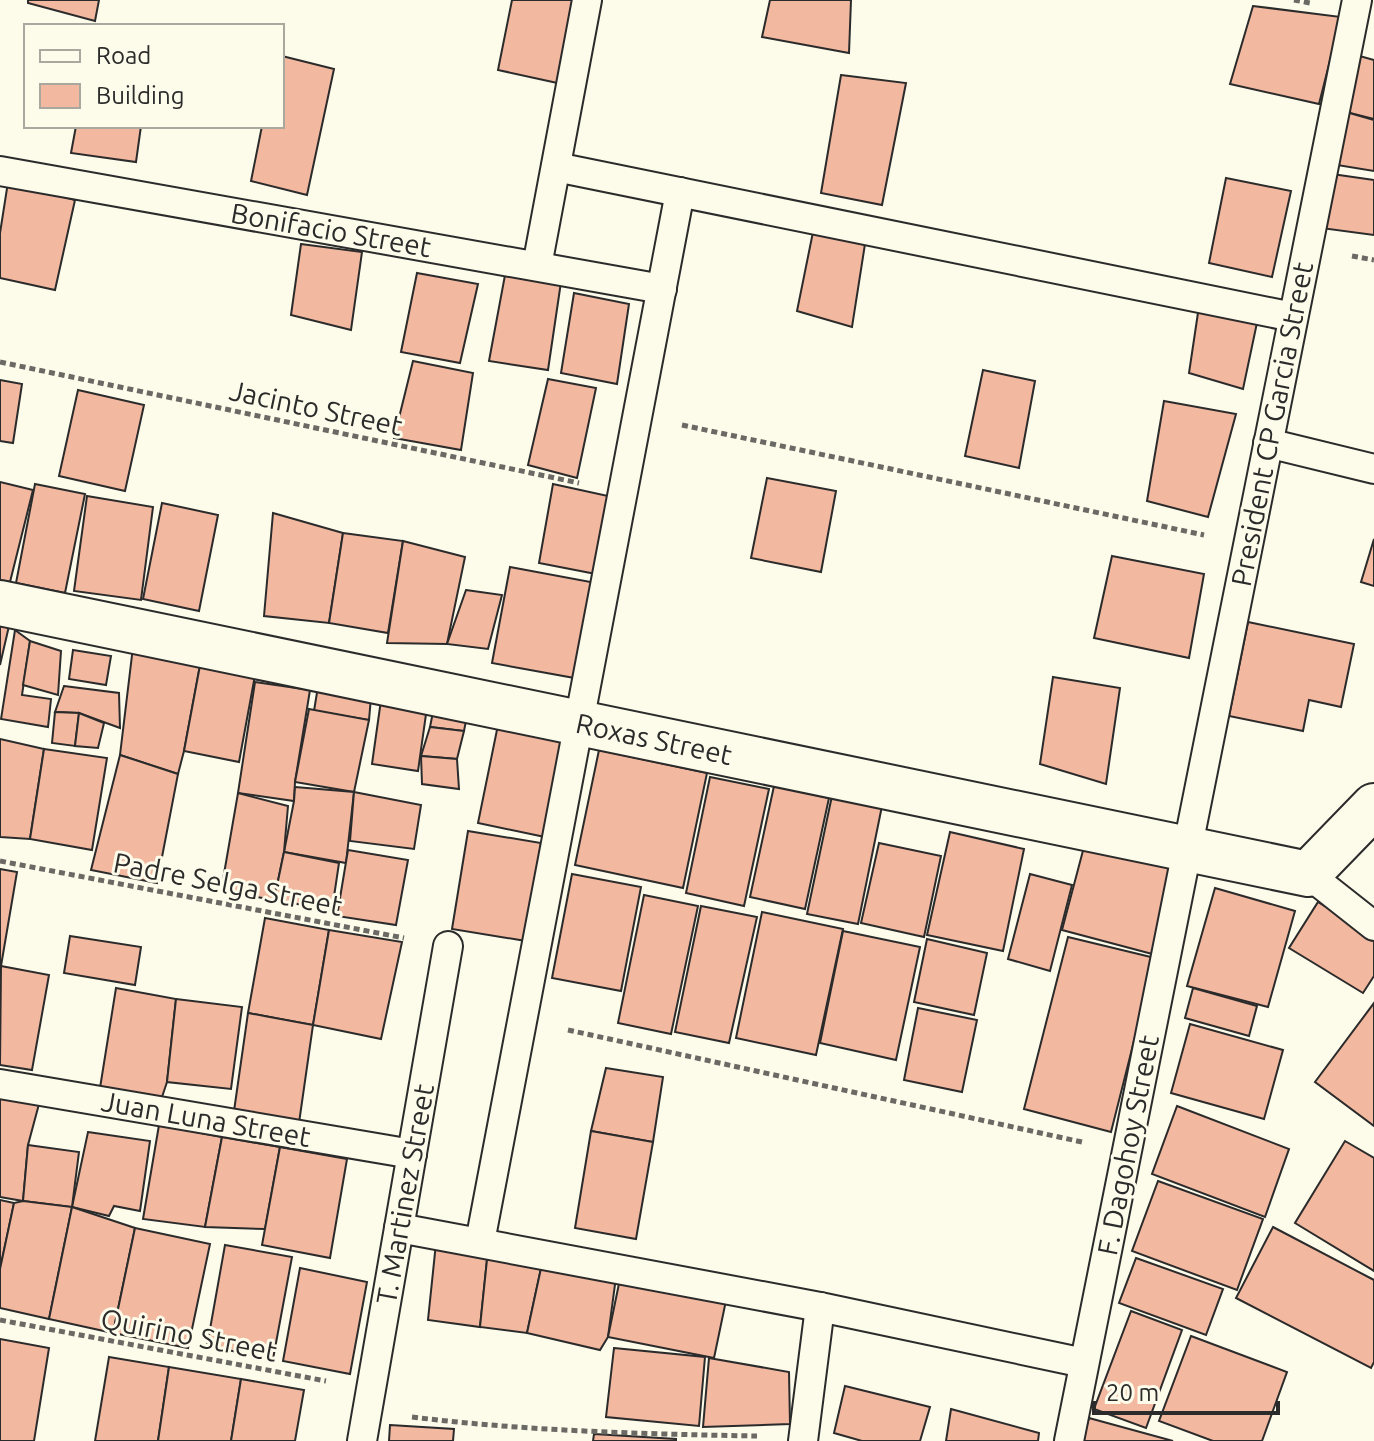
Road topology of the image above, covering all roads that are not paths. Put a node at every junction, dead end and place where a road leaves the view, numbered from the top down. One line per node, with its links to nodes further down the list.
1 (587, 0): 3 (lane)
2 (1357, 0): 8 (lane, President CP Garcia Street)
3 (556, 167): 5 (lane); 6 (lane)
4 (0, 171): 6 (lane, Bonifacio Street)
5 (680, 192): 7 (lane); 8 (lane)
6 (537, 266): 7 (lane, Bonifacio Street)
7 (662, 289): 12 (lane)
8 (1293, 317): 9 (lane, President CP Garcia Street)
9 (1268, 443): 10 (lane); 14 (lane, President CP Garcia Street)
10 (1374, 469)
11 (0, 603): 12 (street, Roxas Street)
12 (578, 723): 14 (street, Roxas Street); 21 (lane)
13 (1374, 806): 15 (street)
14 (1187, 849): 15 (street, Roxas Street); 23 (lane, F. Dagohoy Street)
15 (1308, 874): 16 (lane)
16 (1374, 926)
17 (448, 946): 19 (lane, T. Martinez Street)
18 (0, 1084): 19 (lane, Juan Luna Street)
19 (412, 1154): 20 (lane, T. Martinez Street)
20 (399, 1228): 21 (lane); 25 (lane, T. Martinez Street)
21 (480, 1242): 22 (lane)
22 (820, 1307): 23 (lane); 24 (lane)
23 (1084, 1363): 26 (lane, F. Dagohoy Street)
24 (803, 1439)
25 (362, 1441)
26 (1069, 1441)

